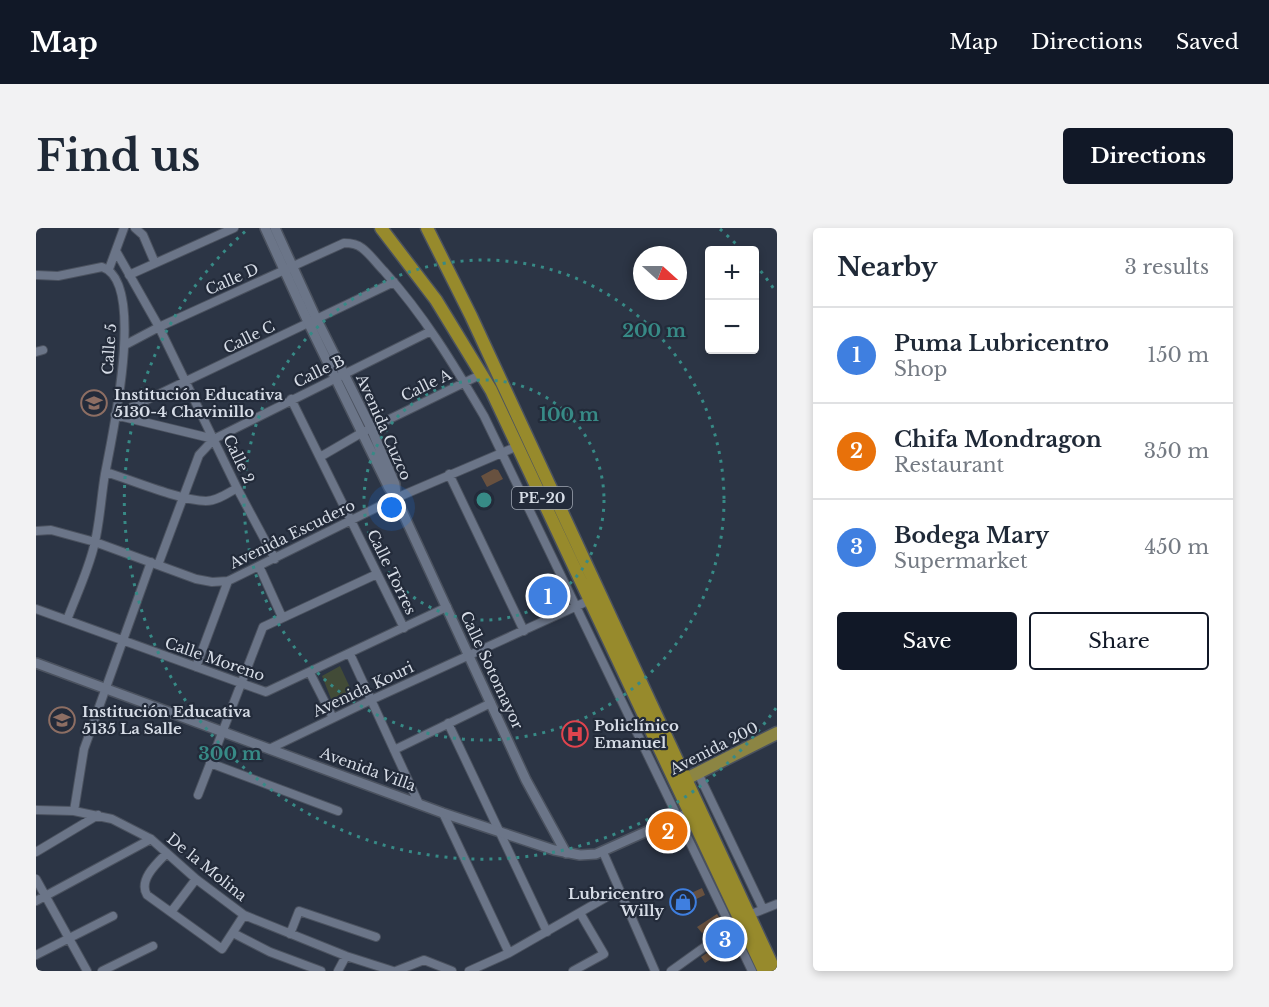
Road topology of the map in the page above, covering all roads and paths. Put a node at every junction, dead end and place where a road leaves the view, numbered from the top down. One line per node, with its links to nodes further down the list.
1 (124, 228): 8 (street)
2 (135, 228): 9 (street)
3 (234, 228): 9 (street)
4 (265, 228): 10 (street, Avenida Cuzco)
5 (276, 228): 10 (street, Avenida Cuzco)
6 (381, 228): 19 (highway, PE-20)
7 (428, 228): 69 (highway, PE-20)
8 (116, 251): 11 (street); 13 (street, Calle 2)
9 (155, 263): 13 (street)
10 (289, 268): 14 (street, Calle D); 15 (street, Avenida Cuzco); 16 (street, Calle D)
11 (109, 269): 12 (street); 18 (street, Calle 5)
12 (36, 274)
13 (129, 275): 16 (street, Calle 2)
14 (394, 282): 15 (street, Calle C); 17 (street)
15 (312, 320): 20 (street, Avenida Cuzco); 22 (street, Calle C)
16 (159, 327): 18 (street, Calle D); 22 (street, Calle 2)
17 (431, 331): 20 (street, Calle B); 21 (street)
18 (125, 345): 24 (street, Calle 5)
19 (482, 374): 21 (street, Calle A); 27 (highway, PE-20)
20 (340, 375): 23 (street, Calle B); 25 (street, Avenida Cuzco)
21 (465, 381): 25 (street, Calle A); 28 (street)
22 (186, 383): 24 (street, Calle C); 26 (street, Calle 2)
23 (291, 399): 26 (street, Calle B); 29 (street, Calle Torres)
24 (115, 415): 26 (street); 30 (street, Calle 5)
25 (367, 430): 29 (street, Calle A); 34 (street, Avenida Cuzco)
26 (214, 439): 32 (street, Calle 2); 33 (street)
27 (518, 446): 28 (street, Avenida Escudero); 43 (highway, PE-20)
28 (502, 453): 31 (street, Avenida Escudero); 45 (street)
29 (320, 457): 35 (street, Calle Torres)
30 (106, 472): 33 (street); 37 (street, Calle 5)
31 (449, 474): 34 (street, Avenida Escudero); 50 (street)
32 (237, 488): 33 (street); 38 (street, Calle 2)
33 (183, 497): 39 (street)
34 (396, 498): 35 (street, Avenida Escudero); 44 (street, Calle Sotomayor)
35 (351, 520): 38 (street, Avenida Escudero); 41 (street, Calle Torres)
36 (36, 531): 37 (street, Avenida Escudero)
37 (95, 542): 39 (street, Avenida Escudero); 48 (street, Calle 5)
38 (275, 559): 40 (street, Avenida Escudero)
39 (155, 564): 42 (street, Avenida Escudero); 51 (street)
40 (260, 566): 42 (street, Avenida Escudero); 47 (street)
41 (377, 574): 47 (street); 49 (street, Calle Torres)
42 (228, 580): 55 (street)
43 (590, 600): 45 (street, Avenida Kouri); 69 (highway, PE-20)
44 (447, 607): 49 (street, Calle Moreno); 53 (street, Calle Sotomayor)
45 (576, 607): 50 (street, Avenida Kouri); 69 (street)
46 (36, 609): 48 (street, Calle Moreno)
47 (282, 617): 57 (street)
48 (67, 620): 51 (street, Calle Moreno)
49 (404, 628): 52 (street, Calle Moreno)
50 (524, 631): 53 (street, Avenida Kouri)
51 (122, 640): 55 (street, Calle Moreno); 58 (street)
52 (350, 654): 56 (street, Calle Moreno); 59 (street)
53 (468, 655): 59 (street, Avenida Kouri); 60 (street, Calle Sotomayor)
54 (36, 663): 58 (street, Avenida Villa)
55 (196, 667): 57 (street, Calle Moreno)
56 (310, 673): 57 (street, Calle Moreno); 61 (street)
57 (241, 683): 63 (street)
58 (105, 687): 63 (street, Avenida Villa); 73 (street)
59 (371, 700): 61 (street, Avenida Kouri); 66 (street)
60 (490, 703): 62 (street); 81 (street, Calle Sotomayor)
61 (333, 718): 65 (street, Avenida Kouri)
62 (448, 723): 66 (street); 78 (street)
63 (222, 731): 65 (street, Avenida Villa); 67 (street)
64 (777, 733): 68 (main road, Avenida 200)
65 (269, 749): 71 (street, Avenida Villa)
66 (394, 750): 71 (street)
67 (210, 764): 70 (street); 74 (street)
68 (698, 773): 69 (main road, Avenida 200); 90 (street)
69 (676, 784): 77 (highway, PE-20); 94 (highway, PE-20)
70 (198, 795)
71 (419, 804): 75 (street, Avenida Villa)
72 (36, 810): 73 (street, De la Molina)
73 (74, 811): 76 (street, De la Molina)
74 (338, 811)
75 (443, 813): 78 (street, Avenida Villa); 103 (street)
76 (98, 815): 79 (street, De la Molina); 80 (street)
77 (684, 815): 82 (street, Avenida Villa); 96 (street); 118 (highway, PE-20)
78 (501, 833): 81 (street, Avenida Villa); 97 (street)
79 (151, 839): 83 (street, De la Molina); 87 (street)
80 (36, 852)
81 (566, 852): 82 (street, Avenida Villa)
82 (603, 852): 86 (street)
83 (167, 853): 85 (street, De la Molina); 91 (street)
84 (36, 879): 87 (street)
85 (196, 879): 91 (street); 93 (street, De la Molina)
86 (619, 890): 92 (street); 116 (street)
87 (45, 896): 88 (street); 101 (street)
88 (36, 901)
89 (777, 904): 90 (street)
90 (763, 909): 94 (street)
91 (171, 912): 98 (street)
92 (580, 913): 97 (street); 106 (street)
93 (244, 915): 98 (street); 99 (street, De la Molina)
94 (749, 915): 118 (highway, PE-20)
95 (113, 916): 101 (street)
96 (731, 928): 117 (street); 118 (street)
97 (547, 932): 103 (street)
98 (232, 933): 109 (street)
99 (290, 934): 100 (street); 105 (street, De la Molina)
100 (376, 937)
101 (68, 938): 104 (street); 107 (street)
102 (153, 946): 108 (street)
103 (509, 953): 113 (street)
104 (36, 954)
105 (346, 956): 110 (street); 111 (street, De la Molina)
106 (591, 961): 114 (street); 115 (street)
107 (87, 971)
108 (102, 971)
109 (321, 971)
110 (338, 971)
111 (394, 971): 112 (street, De la Molina)
112 (453, 971)
113 (469, 971)
114 (573, 971)
115 (596, 971)
116 (655, 971)
117 (672, 971)
118 (763, 971)

